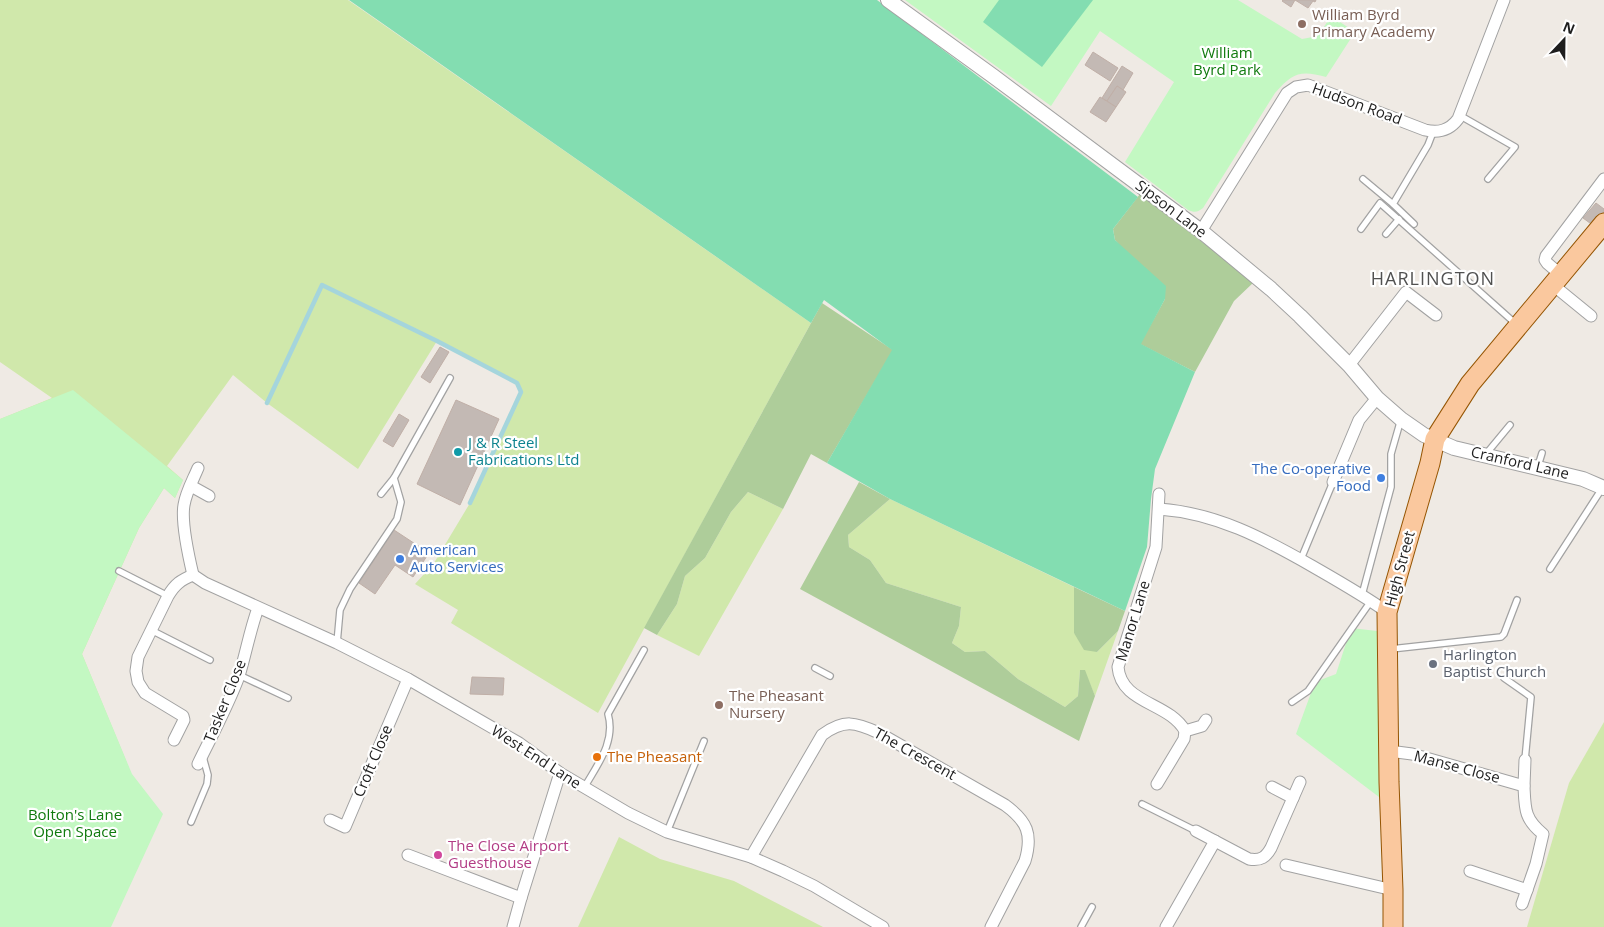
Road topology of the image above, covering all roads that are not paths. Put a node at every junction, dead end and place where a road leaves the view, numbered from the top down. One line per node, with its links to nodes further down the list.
1 (888, 0): 13 (street, Sipson Lane)
2 (1504, 0): 3 (street)
3 (1459, 115): 4 (street); 7 (lane)
4 (1433, 132): 8 (lane); 13 (street, Hudson Road)
5 (1604, 178): 15 (street)
6 (1363, 179): 8 (lane)
7 (1488, 179)
8 (1393, 204): 11 (lane)
9 (1399, 219): 12 (lane); 14 (lane); 18 (lane)
10 (1604, 223): 15 (main road, High Street)
11 (1414, 224)
12 (1362, 229)
13 (1201, 231): 19 (street, Sipson Lane)
14 (1386, 234)
15 (1557, 280): 17 (street); 18 (main road, High Street)
16 (1436, 315): 19 (street)
17 (1592, 316)
18 (1518, 325): 24 (main road, High Street)
19 (1349, 365): 21 (street, Sipson Lane)
20 (450, 378): 27 (lane)
21 (1377, 398): 22 (street, Sipson Lane); 28 (street)
22 (1401, 419): 24 (street, Sipson Lane); 40 (lane)
23 (1510, 425): 25 (lane)
24 (1435, 440): 25 (street, Cranford Lane); 43 (main road, High Street)
25 (1486, 455): 30 (street, Cranford Lane)
26 (198, 468): 29 (street)
27 (394, 478): 31 (lane); 45 (lane)
28 (1333, 482): 35 (lane)
29 (191, 486): 33 (street); 38 (street)
30 (1603, 488): 36 (lane)
31 (381, 494)
32 (1159, 494): 34 (street, Manor Lane)
33 (209, 496)
34 (1159, 509): 35 (street); 57 (street, Manor Lane)
35 (1301, 559): 40 (street)
36 (1550, 569)
37 (119, 571): 39 (lane)
38 (193, 575): 39 (street); 42 (street, West End Lane)
39 (168, 596): 44 (street)
40 (1366, 598): 43 (street); 55 (lane)
41 (1517, 600): 46 (lane)
42 (258, 608): 45 (street, West End Lane); 50 (street, Tasker Close)
43 (1387, 612): 46 (main road, High Street)
44 (151, 630): 48 (lane); 58 (street)
45 (337, 643): 53 (street, West End Lane)
46 (1388, 649): 60 (main road, High Street)
47 (644, 650): 67 (lane)
48 (210, 660)
49 (815, 668): 51 (lane)
50 (239, 675): 54 (lane); 61 (street, Tasker Close)
51 (830, 676)
52 (1504, 678): 62 (lane)
53 (408, 679): 63 (street, West End Lane); 71 (street, Croft Close)
54 (288, 698)
55 (1292, 702)
56 (1206, 720): 57 (street)
57 (1185, 730): 65 (street)
58 (174, 740)
59 (704, 741): 74 (lane)
60 (1389, 752): 66 (street, Manse Close); 80 (main road, High Street)
61 (200, 760): 72 (lane)
62 (1525, 760): 66 (street)
63 (560, 773): 67 (street, West End Lane); 82 (street)
64 (1300, 782): 69 (street)
65 (1157, 784)
66 (1524, 786): 81 (street)
67 (584, 788): 74 (street, West End Lane)
68 (1272, 788): 69 (street)
69 (1294, 798): 75 (street)
70 (1142, 804): 73 (lane)
71 (330, 820)
72 (191, 822)
73 (1196, 831): 75 (street)
74 (666, 832): 77 (street, West End Lane)
75 (1215, 841): 89 (street)
76 (408, 855): 82 (street)
77 (751, 857): 86 (street, West End Lane); 87 (street, The Crescent)
78 (1286, 865): 80 (street)
79 (1470, 871): 81 (street)
80 (1394, 890): 90 (main road, High Street)
81 (1527, 890): 83 (street)
82 (521, 898): 85 (street)
83 (1522, 904)
84 (1092, 907): 88 (lane)
85 (513, 927)
86 (883, 927)
87 (991, 927)
88 (1081, 927)
89 (1166, 927)
90 (1393, 927)

